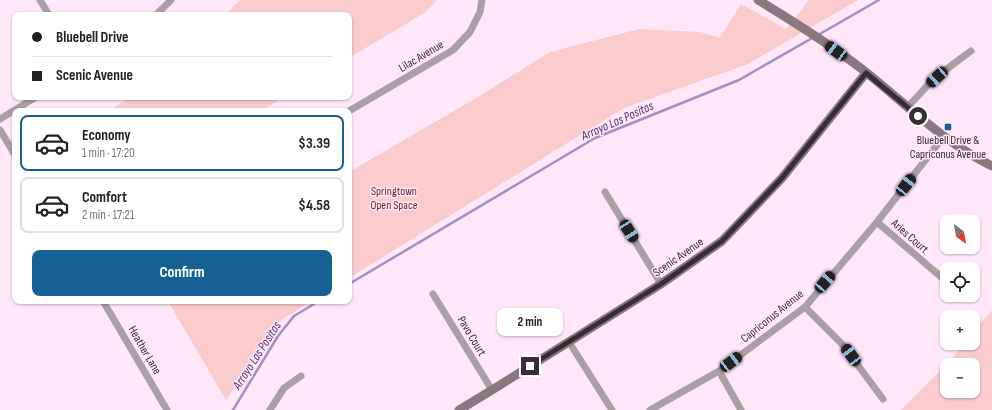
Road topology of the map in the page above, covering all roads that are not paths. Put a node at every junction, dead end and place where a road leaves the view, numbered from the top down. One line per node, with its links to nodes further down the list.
1 (40, 0): 5 (street)
2 (171, 0): 6 (street)
3 (482, 0): 12 (street, Lilac Avenue)
4 (758, 0): 8 (street)
5 (47, 12)
6 (159, 12)
7 (971, 51): 10 (street)
8 (866, 73): 10 (street); 22 (street, Scenic Avenue)
9 (31, 100): 11 (street)
10 (907, 107): 16 (street)
11 (18, 108)
12 (352, 109)
13 (12, 112): 14 (street)
14 (0, 119)
15 (0, 130): 17 (street)
16 (944, 136): 18 (street); 20 (street, Capriconus Avenue)
17 (12, 150)
18 (992, 166)
19 (605, 192): 22 (street)
20 (877, 222): 21 (street, Aries Court); 25 (street, Capriconus Avenue)
21 (940, 276)
22 (661, 284): 26 (street, Scenic Avenue)
23 (433, 294): 29 (street, Pavo Court)
24 (105, 304): 31 (street, Heather Lane)
25 (805, 307): 27 (street, Capriconus Avenue); 30 (street)
26 (569, 342): 29 (street, Scenic Avenue); 34 (street)
27 (719, 371): 35 (street, Capriconus Avenue); 36 (street)
28 (301, 376): 32 (street)
29 (492, 390): 33 (street, Scenic Avenue)
30 (883, 399)
31 (168, 410)
32 (270, 410)
33 (459, 410)
34 (612, 410)
35 (650, 410)
36 (741, 410)

